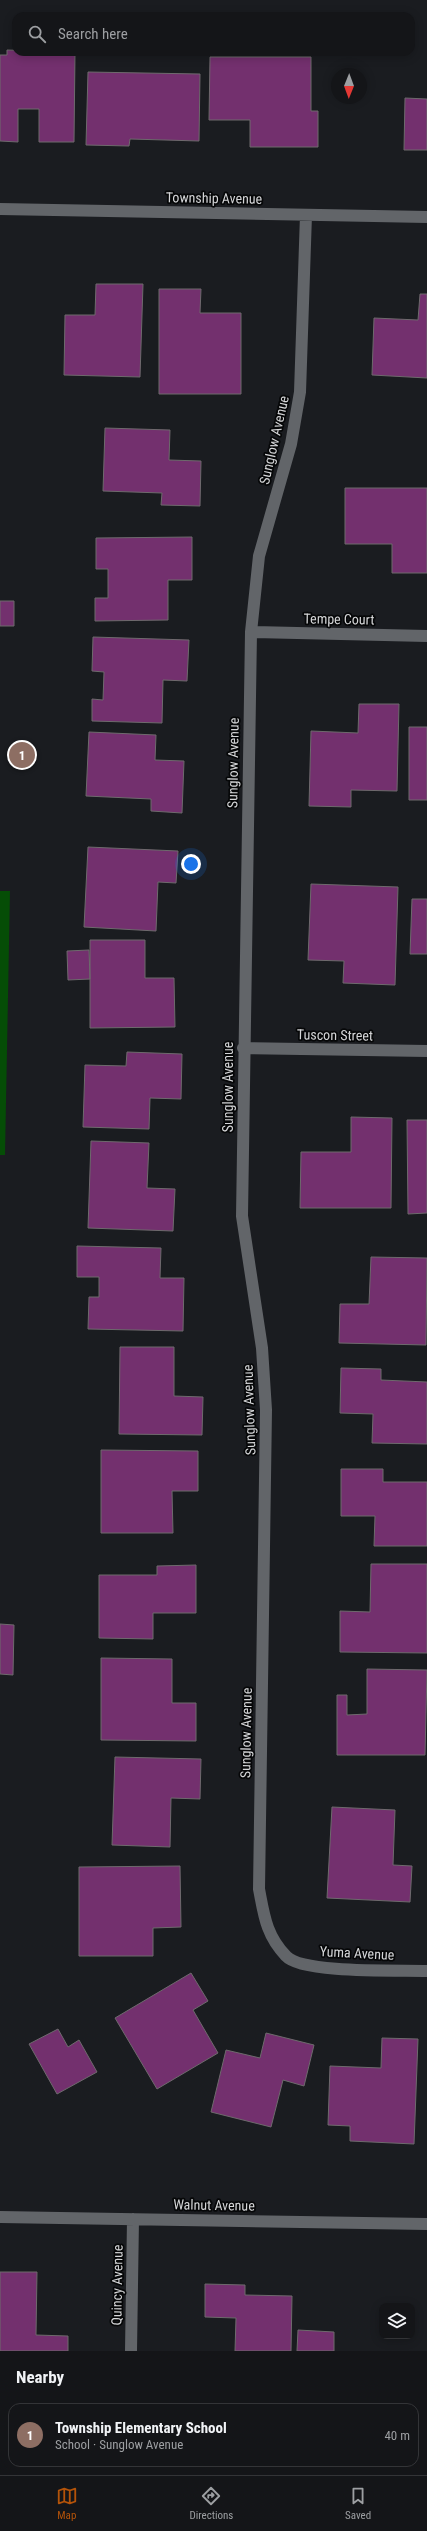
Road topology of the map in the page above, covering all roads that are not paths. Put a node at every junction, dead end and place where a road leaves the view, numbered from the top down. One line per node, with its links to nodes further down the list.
1 (0, 209): 2 (street, Township Avenue)
2 (306, 215): 3 (street, Township Avenue); 4 (street, Sunglow Avenue)
3 (427, 217)
4 (251, 632): 5 (street, Tempe Court); 6 (street, Sunglow Avenue)
5 (427, 636)
6 (243, 1048): 7 (street, Tuscon Street); 8 (street, Sunglow Avenue)
7 (427, 1051)
8 (286, 1957): 9 (street, Yuma Avenue)
9 (427, 1971)
10 (0, 2216): 11 (street, Walnut Avenue)
11 (133, 2219): 12 (street, Walnut Avenue); 13 (street, Quincy Avenue)
12 (427, 2224)
13 (131, 2351)

